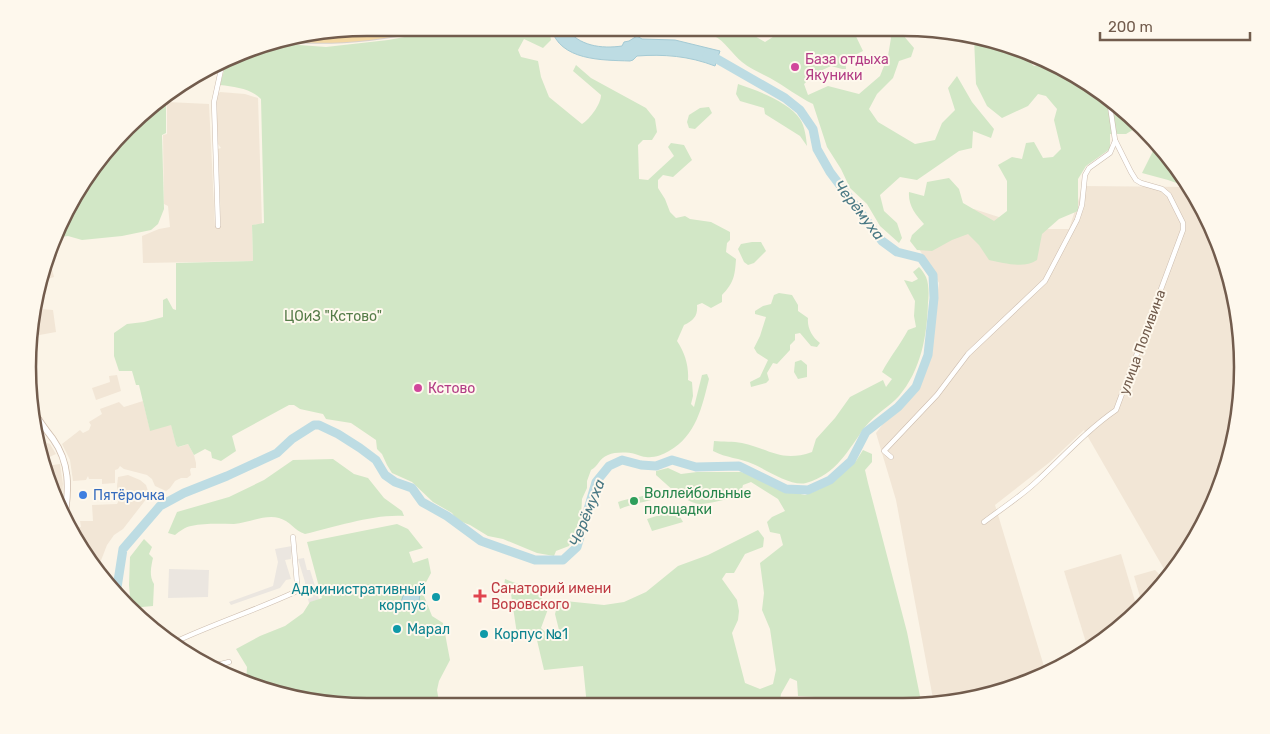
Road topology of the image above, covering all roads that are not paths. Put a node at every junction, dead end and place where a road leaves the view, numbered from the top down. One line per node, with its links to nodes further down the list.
1 (373, 36): 2 (main road)
2 (316, 40)
3 (221, 70): 6 (street)
4 (1111, 111): 5 (street)
5 (1115, 140): 8 (street); 10 (street, улица Поливина)
6 (218, 226)
7 (41, 422): 9 (main road)
8 (890, 458)
9 (66, 505)
10 (984, 522)
11 (293, 537): 12 (street)
12 (180, 640)
13 (230, 662): 14 (street)
14 (221, 664)

